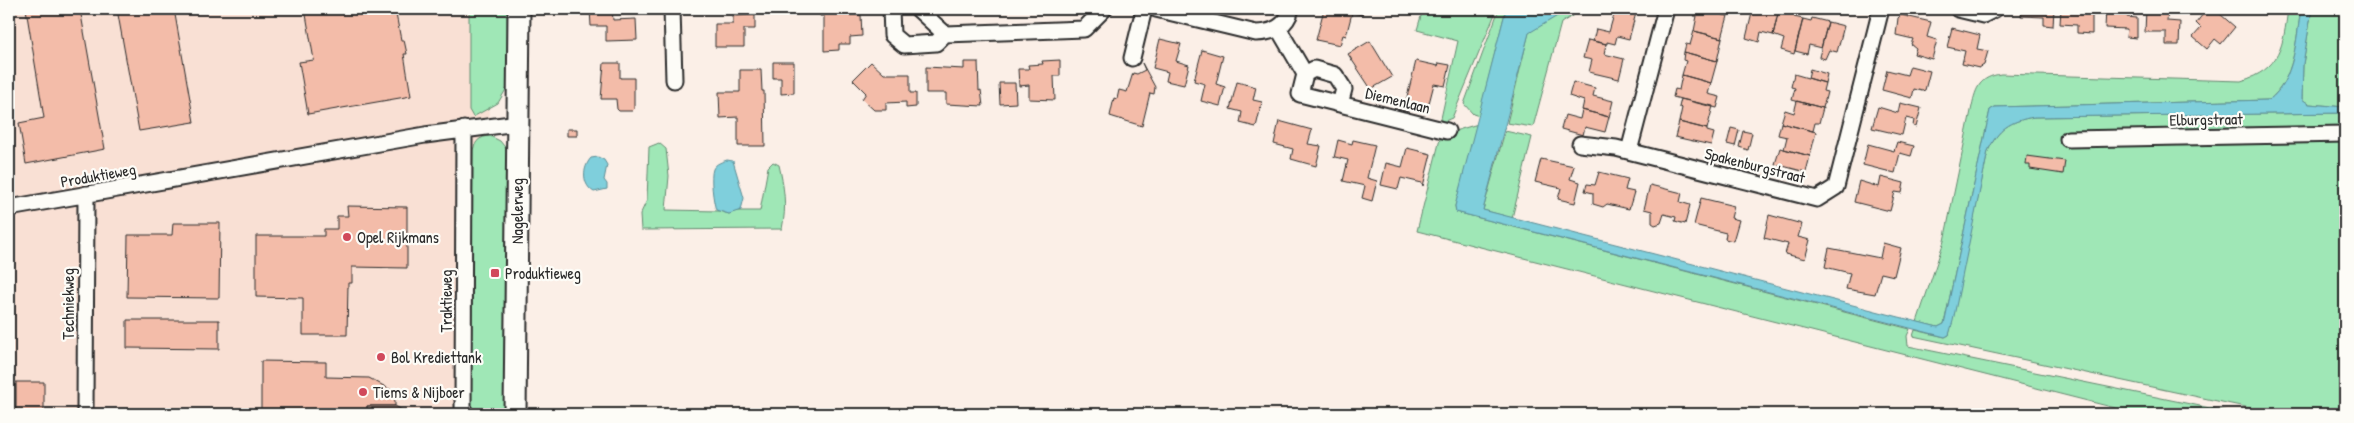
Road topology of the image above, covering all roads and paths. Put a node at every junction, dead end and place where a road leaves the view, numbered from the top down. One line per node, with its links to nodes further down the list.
1 (519, 9): 19 (main road, Nagelerweg)
2 (672, 9): 17 (street)
3 (891, 9): 14 (street)
4 (918, 9): 14 (street)
5 (1104, 9): 14 (street)
6 (1144, 9): 15 (street)
7 (1156, 9): 13 (street)
8 (1291, 9): 13 (street)
9 (1666, 9): 25 (street)
10 (1881, 9): 25 (street, Spakenburgstraat)
11 (1958, 9): 12 (street)
12 (1995, 9)
13 (1278, 28): 16 (street)
14 (945, 34)
15 (1132, 58)
16 (1305, 74): 18 (street, Diemenlaan); 18 (street, Diemenlaan)
17 (674, 80)
18 (1340, 104): 21 (street, Diemenlaan)
19 (518, 123): 20 (street, Produktieweg); 30 (main road, Nagelerweg)
20 (464, 129): 26 (street, Produktieweg); 29 (street, Traktieweg)
21 (1447, 131)
22 (2345, 134): 23 (street, Elburgstraat)
23 (2068, 140)
24 (1580, 144): 25 (street, Spakenburgstraat)
25 (1629, 151)
26 (86, 194): 27 (street, Produktieweg); 28 (street, Techniekweg)
27 (9, 208)
28 (85, 414)
29 (463, 414)
30 (516, 414)

